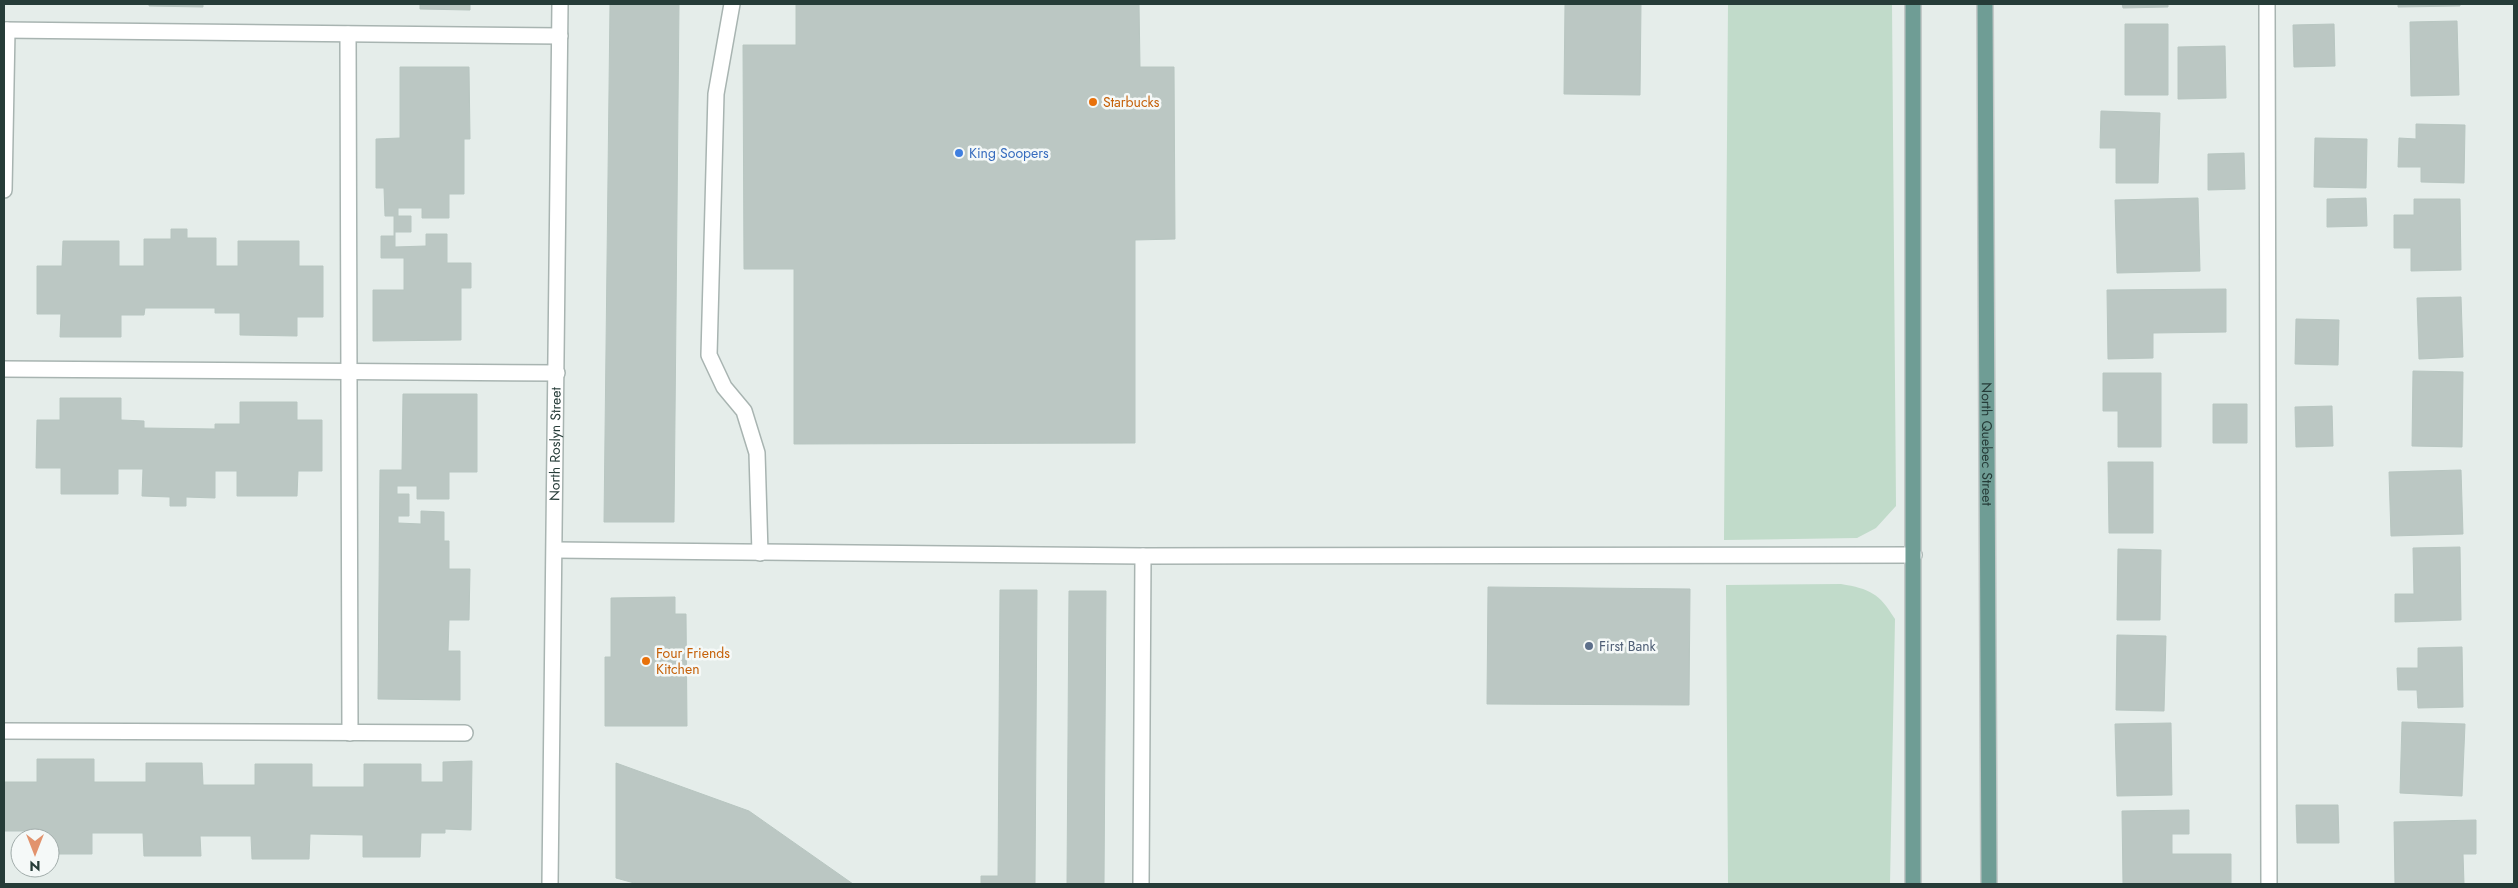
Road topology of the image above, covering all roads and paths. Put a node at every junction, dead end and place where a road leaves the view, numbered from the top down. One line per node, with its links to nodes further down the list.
1 (560, 4): 8 (street, North Roslyn Street)
2 (732, 4): 14 (street)
3 (1912, 4): 16 (main road)
4 (1985, 4): 23 (main road, North Quebec Street)
5 (2267, 4): 24 (street)
6 (5, 30): 7 (street); 9 (street)
7 (348, 34): 8 (street); 11 (street)
8 (560, 36): 12 (street, North Roslyn Street)
9 (4, 190)
10 (4, 369): 11 (street)
11 (349, 370): 12 (street); 18 (street)
12 (557, 373): 13 (street, North Roslyn Street)
13 (556, 550): 14 (street); 20 (street, North Roslyn Street)
14 (760, 553): 15 (street)
15 (1143, 556): 16 (street); 21 (street)
16 (1914, 556): 22 (main road)
17 (4, 731): 18 (street)
18 (350, 733): 19 (street)
19 (465, 733)
20 (550, 884)
21 (1142, 884)
22 (1913, 884)
23 (1989, 884)
24 (2269, 884)

